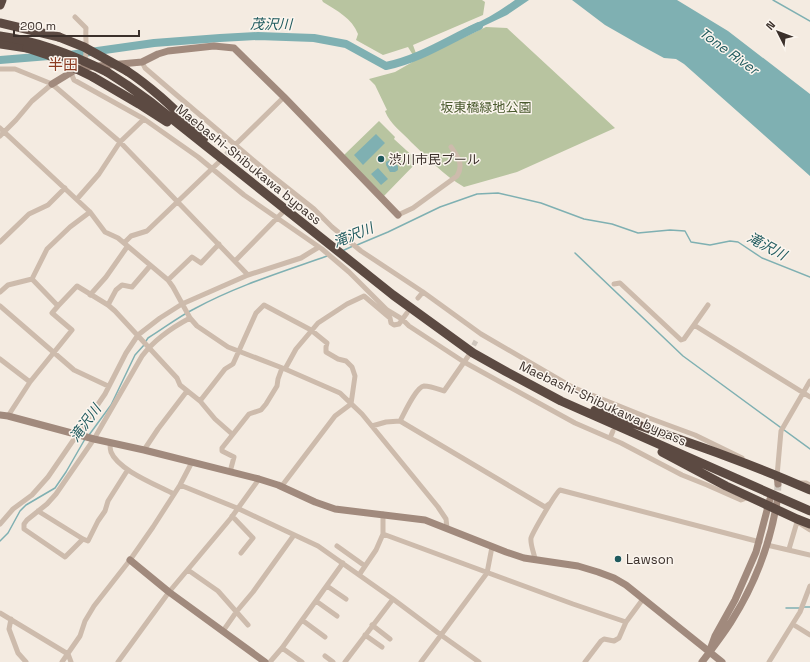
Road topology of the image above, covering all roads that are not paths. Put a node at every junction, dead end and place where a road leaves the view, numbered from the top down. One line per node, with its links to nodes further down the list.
1 (2, 0): 2 (highway)
2 (0, 5)
3 (75, 17): 9 (street)
4 (0, 23): 22 (highway, bridge)
5 (0, 36): 18 (highway, Maebashi-Shibukawa bypass, bridge)
6 (0, 44): 18 (highway, bridge)
7 (142, 62): 9 (street); 11 (street); 16 (street)
8 (0, 69): 10 (street)
9 (71, 73): 10 (street); 12 (street)
10 (52, 84): 13 (street); 15 (street)
11 (284, 97): 16 (street); 30 (street)
12 (144, 119): 15 (street); 21 (street)
13 (2, 130): 14 (street); 23 (street)
14 (0, 136)
15 (120, 142): 25 (street); 26 (street)
16 (236, 144): 19 (street); 24 (street)
17 (451, 147): 30 (street)
18 (208, 148): 22 (highway, Maebashi-Shibukawa bypass)
19 (230, 150)
20 (218, 162): 21 (street)
21 (212, 169): 26 (street); 31 (street)
22 (235, 169): 35 (highway, Maebashi-Shibukawa bypass)
23 (65, 188): 25 (street); 32 (street)
24 (299, 197): 27 (street); 43 (street)
25 (77, 199): 28 (street)
26 (178, 201): 33 (street); 34 (street)
27 (294, 202)
28 (90, 212): 34 (street); 39 (street)
29 (282, 213): 31 (street)
30 (398, 215)
31 (277, 219): 35 (street); 36 (street)
32 (0, 242)
33 (219, 244): 36 (street); 40 (street)
34 (126, 245): 37 (street); 44 (street)
35 (323, 247): 38 (street); 53 (street); 69 (highway, Maebashi-Shibukawa bypass)
36 (235, 261): 38 (street)
37 (150, 266): 40 (street); 46 (street)
38 (248, 275): 50 (street)
39 (32, 279): 42 (street); 49 (street)
40 (168, 280): 50 (street)
41 (614, 284): 54 (street)
42 (0, 292)
43 (423, 292): 45 (street); 56 (street)
44 (90, 295): 46 (street); 49 (street)
45 (418, 298)
46 (108, 305): 57 (street)
47 (708, 305): 54 (street)
48 (0, 306): 61 (street)
49 (58, 306): 61 (street)
50 (183, 306): 52 (street); 57 (street)
51 (407, 313): 53 (street)
52 (189, 317): 59 (street); 60 (street)
53 (402, 320): 55 (street); 64 (street)
54 (694, 325): 71 (street)
55 (311, 330): 60 (street); 65 (street); 74 (street)
56 (481, 334): 58 (street); 76 (street)
57 (138, 335): 59 (street); 68 (street)
58 (478, 339)
59 (147, 347): 70 (street); 86 (street)
60 (239, 352): 65 (street); 73 (street)
61 (53, 353): 67 (street); 68 (street)
62 (468, 355): 64 (street)
63 (0, 359): 67 (street)
64 (464, 362): 80 (street); 85 (street)
65 (283, 369): 74 (street); 84 (street)
66 (810, 381): 71 (street)
67 (30, 382): 79 (street)
68 (108, 386): 83 (street)
69 (538, 388): 75 (highway, Maebashi-Shibukawa bypass); 90 (highway)
70 (187, 391): 73 (street); 88 (street)
71 (802, 392): 72 (street); 94 (street)
72 (810, 397)
73 (200, 401): 84 (street)
74 (351, 404): 81 (street); 98 (street)
75 (571, 406): 101 (highway); 106 (highway, Maebashi-Shibukawa bypass)
76 (624, 408): 77 (street); 90 (street)
77 (621, 414)
78 (0, 415): 79 (street)
79 (8, 416): 83 (street)
80 (400, 421): 81 (street); 102 (street)
81 (372, 426): 112 (street)
82 (613, 431): 85 (street)
83 (78, 434): 86 (street); 110 (street)
84 (232, 434): 92 (street)
85 (610, 438): 101 (street)
86 (94, 439): 87 (street); 105 (street)
87 (110, 443): 88 (street); 91 (street)
88 (144, 450): 89 (street)
89 (192, 462): 92 (street); 96 (street)
90 (749, 465): 94 (highway)
91 (128, 471): 100 (street); 116 (street)
92 (230, 472): 93 (street)
93 (260, 479): 98 (street); 104 (street)
94 (777, 480): 95 (highway)
95 (794, 483): 97 (street); 99 (highway)
96 (180, 485): 100 (street); 104 (street)
97 (810, 485)
98 (281, 486): 107 (street)
99 (810, 490)
100 (174, 494): 123 (street)
101 (750, 497): 103 (highway)
102 (549, 503): 117 (street); 124 (street)
103 (772, 504): 109 (highway); 117 (street)
104 (237, 508): 108 (street); 115 (street)
105 (38, 511): 116 (street); 116 (street)
106 (810, 511)
107 (382, 514): 112 (street); 114 (street)
108 (232, 516): 121 (street); 127 (street)
109 (797, 521): 111 (highway); 113 (street); 120 (street)
110 (0, 524)
111 (810, 524)
112 (447, 528): 119 (street)
113 (810, 530)
114 (384, 534): 126 (street); 128 (street)
115 (294, 535): 125 (street); 137 (street)
116 (83, 539)
117 (763, 543): 120 (street); 154 (street)
118 (337, 546): 126 (street)
119 (492, 547): 124 (street); 128 (street)
120 (789, 549): 122 (street)
121 (241, 553)
122 (810, 555)
123 (130, 560): 132 (street); 155 (street)
124 (535, 560): 135 (street)
125 (343, 563): 129 (street); 130 (street)
126 (365, 566): 129 (street)
127 (188, 570): 132 (street); 137 (street)
128 (487, 573): 142 (street); 148 (street)
129 (359, 575): 134 (street)
130 (326, 586): 133 (street); 136 (street)
131 (810, 586): 145 (street)
132 (169, 592): 146 (street); 160 (street)
133 (346, 599)
134 (394, 599): 144 (street); 148 (street)
135 (643, 599): 142 (street); 154 (street)
136 (316, 601): 139 (street); 141 (street)
137 (237, 611): 143 (street); 146 (street)
138 (0, 613): 140 (street)
139 (337, 616)
140 (11, 619): 155 (street); 157 (street)
141 (302, 620): 150 (street); 153 (street)
142 (626, 622): 168 (street)
143 (248, 625)
144 (372, 625): 147 (street); 151 (street)
145 (794, 625): 149 (street); 171 (street)
146 (223, 631): 161 (street)
147 (365, 635): 152 (street); 165 (street)
148 (440, 635): 166 (street); 167 (street)
149 (810, 635)
150 (325, 637)
151 (390, 639)
152 (382, 647)
153 (282, 648): 162 (street); 163 (street)
154 (710, 652): 169 (street); 170 (street)
155 (68, 654): 158 (street); 159 (street)
156 (325, 656): 164 (street)
157 (26, 662)
158 (62, 662)
159 (71, 662)
160 (118, 662)
161 (265, 662)
162 (270, 662)
163 (302, 662)
164 (333, 662)
165 (345, 662)
166 (421, 662)
167 (479, 662)
168 (585, 662)
169 (702, 662)
170 (722, 662)
171 (769, 662)

